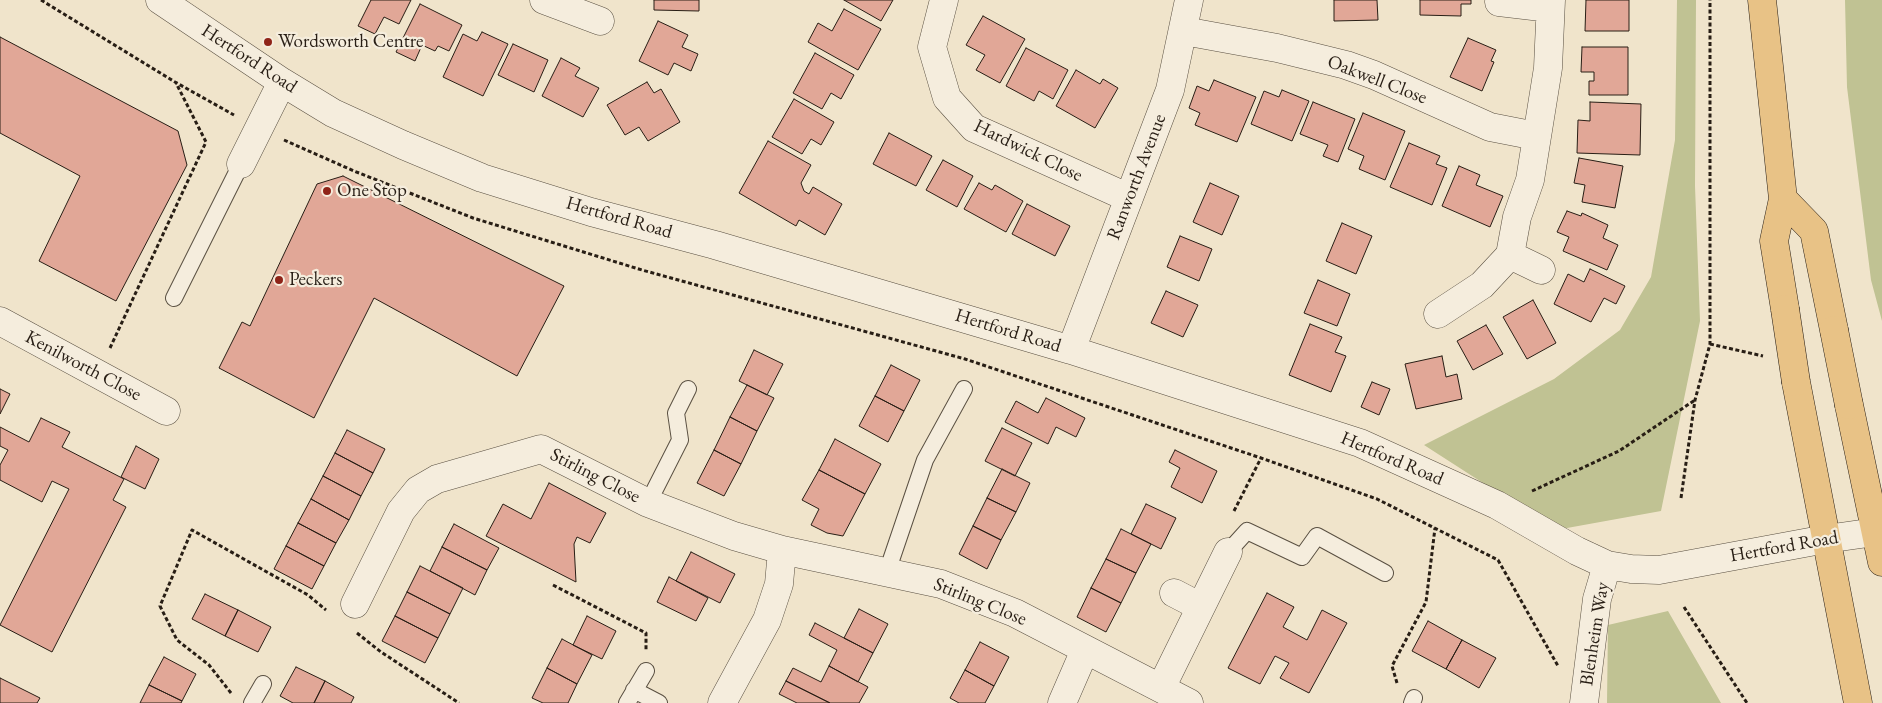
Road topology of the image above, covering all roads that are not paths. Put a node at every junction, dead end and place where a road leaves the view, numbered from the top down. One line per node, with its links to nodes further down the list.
1 (160, 0): 10 (street, Hertford Road)
2 (944, 0): 13 (street, Hardwick Close)
3 (1189, 0): 9 (street, Ranworth Avenue)
4 (1762, 0): 14 (highway)
5 (549, 1): 8 (street)
6 (1498, 2): 7 (street)
7 (1551, 4): 11 (street)
8 (600, 22)
9 (1184, 31): 11 (street, Oakwell Close); 13 (street, Ranworth Avenue)
10 (282, 82): 12 (street); 20 (street, Hertford Road)
11 (1536, 136): 15 (street)
12 (241, 164): 17 (lane)
13 (1129, 198): 20 (street, Ranworth Avenue)
14 (1783, 199): 25 (highway, bridge); 26 (highway, bridge)
15 (1510, 255): 16 (street); 18 (street)
16 (1541, 270)
17 (174, 298)
18 (1438, 314)
19 (0, 321): 23 (street, Kenilworth Close)
20 (1071, 350): 30 (street, Hertford Road)
21 (688, 389): 24 (lane)
22 (964, 389): 31 (lane)
23 (166, 411)
24 (648, 504): 27 (street, Stirling Close); 34 (street, Stirling Close)
25 (1875, 532): 26 (street, Hertford Road); 29 (highway)
26 (1826, 539): 30 (street, Hertford Road); 47 (highway)
27 (782, 550): 31 (street, Stirling Close); 43 (street)
28 (1228, 552): 32 (lane); 35 (street)
29 (1882, 562)
30 (1607, 565): 46 (street, Blenheim Way)
31 (887, 572): 36 (street, Stirling Close)
32 (1385, 573)
33 (1174, 593): 35 (street)
34 (355, 604)
35 (1201, 608): 39 (street)
36 (1085, 650): 39 (street, Stirling Close); 44 (street)
37 (646, 670): 40 (lane)
38 (263, 684): 41 (lane)
39 (1161, 688): 45 (street, Stirling Close)
40 (630, 696): 42 (lane)
41 (245, 701)
42 (659, 703)
43 (722, 703)
44 (1062, 703)
45 (1189, 703)
46 (1584, 703)
47 (1858, 703)

